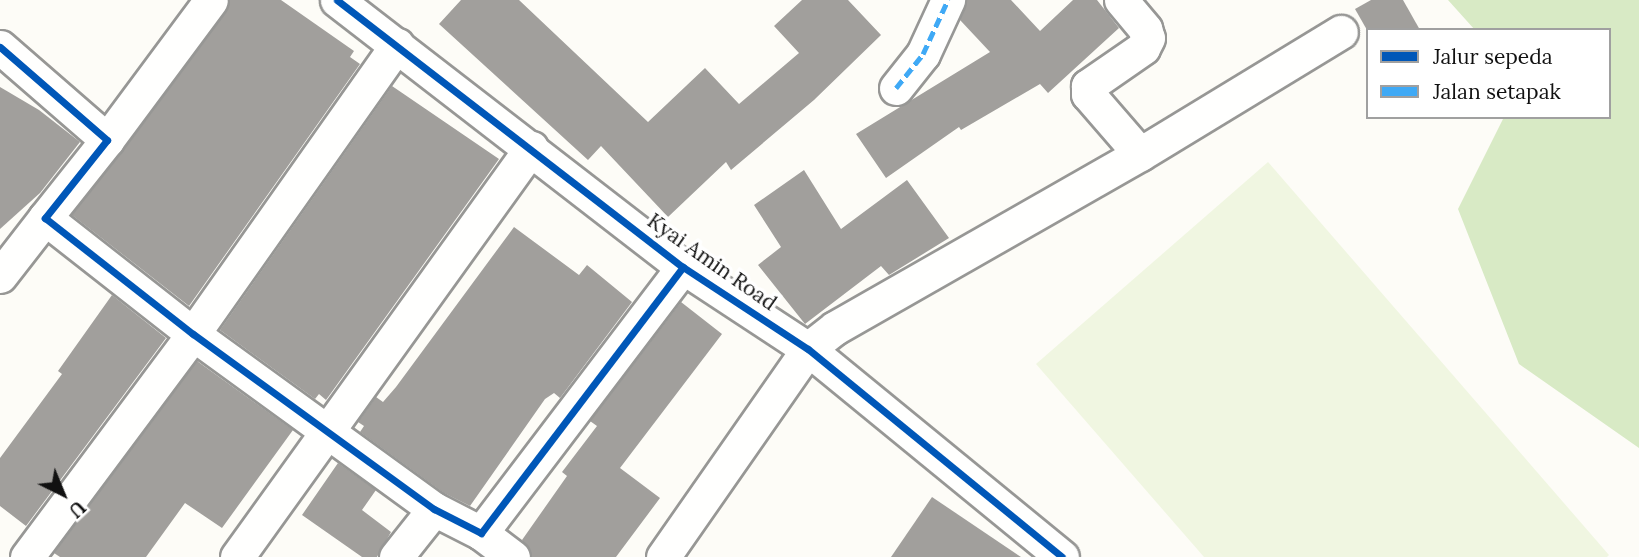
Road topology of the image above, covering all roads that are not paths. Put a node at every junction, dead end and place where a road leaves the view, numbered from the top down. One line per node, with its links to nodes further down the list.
1 (211, 0): 9 (street)
2 (337, 0): 6 (street, Kyai Amin Road)
3 (948, 0): 8 (street)
4 (1121, 0): 11 (street)
5 (1341, 32): 11 (street)
6 (397, 45): 10 (street, Kyai Amin Road); 15 (street)
7 (0, 47): 9 (street)
8 (896, 88)
9 (107, 140): 12 (street)
10 (531, 148): 13 (street, Kyai Amin Road); 17 (street)
11 (1140, 154): 16 (street)
12 (45, 218): 14 (street); 15 (street)
13 (683, 267): 16 (street, Kyai Amin Road); 19 (street)
14 (0, 276)
15 (193, 334): 17 (street); 22 (street)
16 (808, 349): 26 (street); 27 (street, Kyai Amin Road)
17 (330, 429): 18 (street); 23 (street)
18 (434, 509): 19 (street); 24 (street)
19 (481, 533): 25 (street)
20 (0, 552): 21 (street)
21 (6, 557)
22 (27, 557)
23 (237, 557)
24 (396, 557)
25 (513, 557)
26 (663, 557)
27 (1062, 557)

